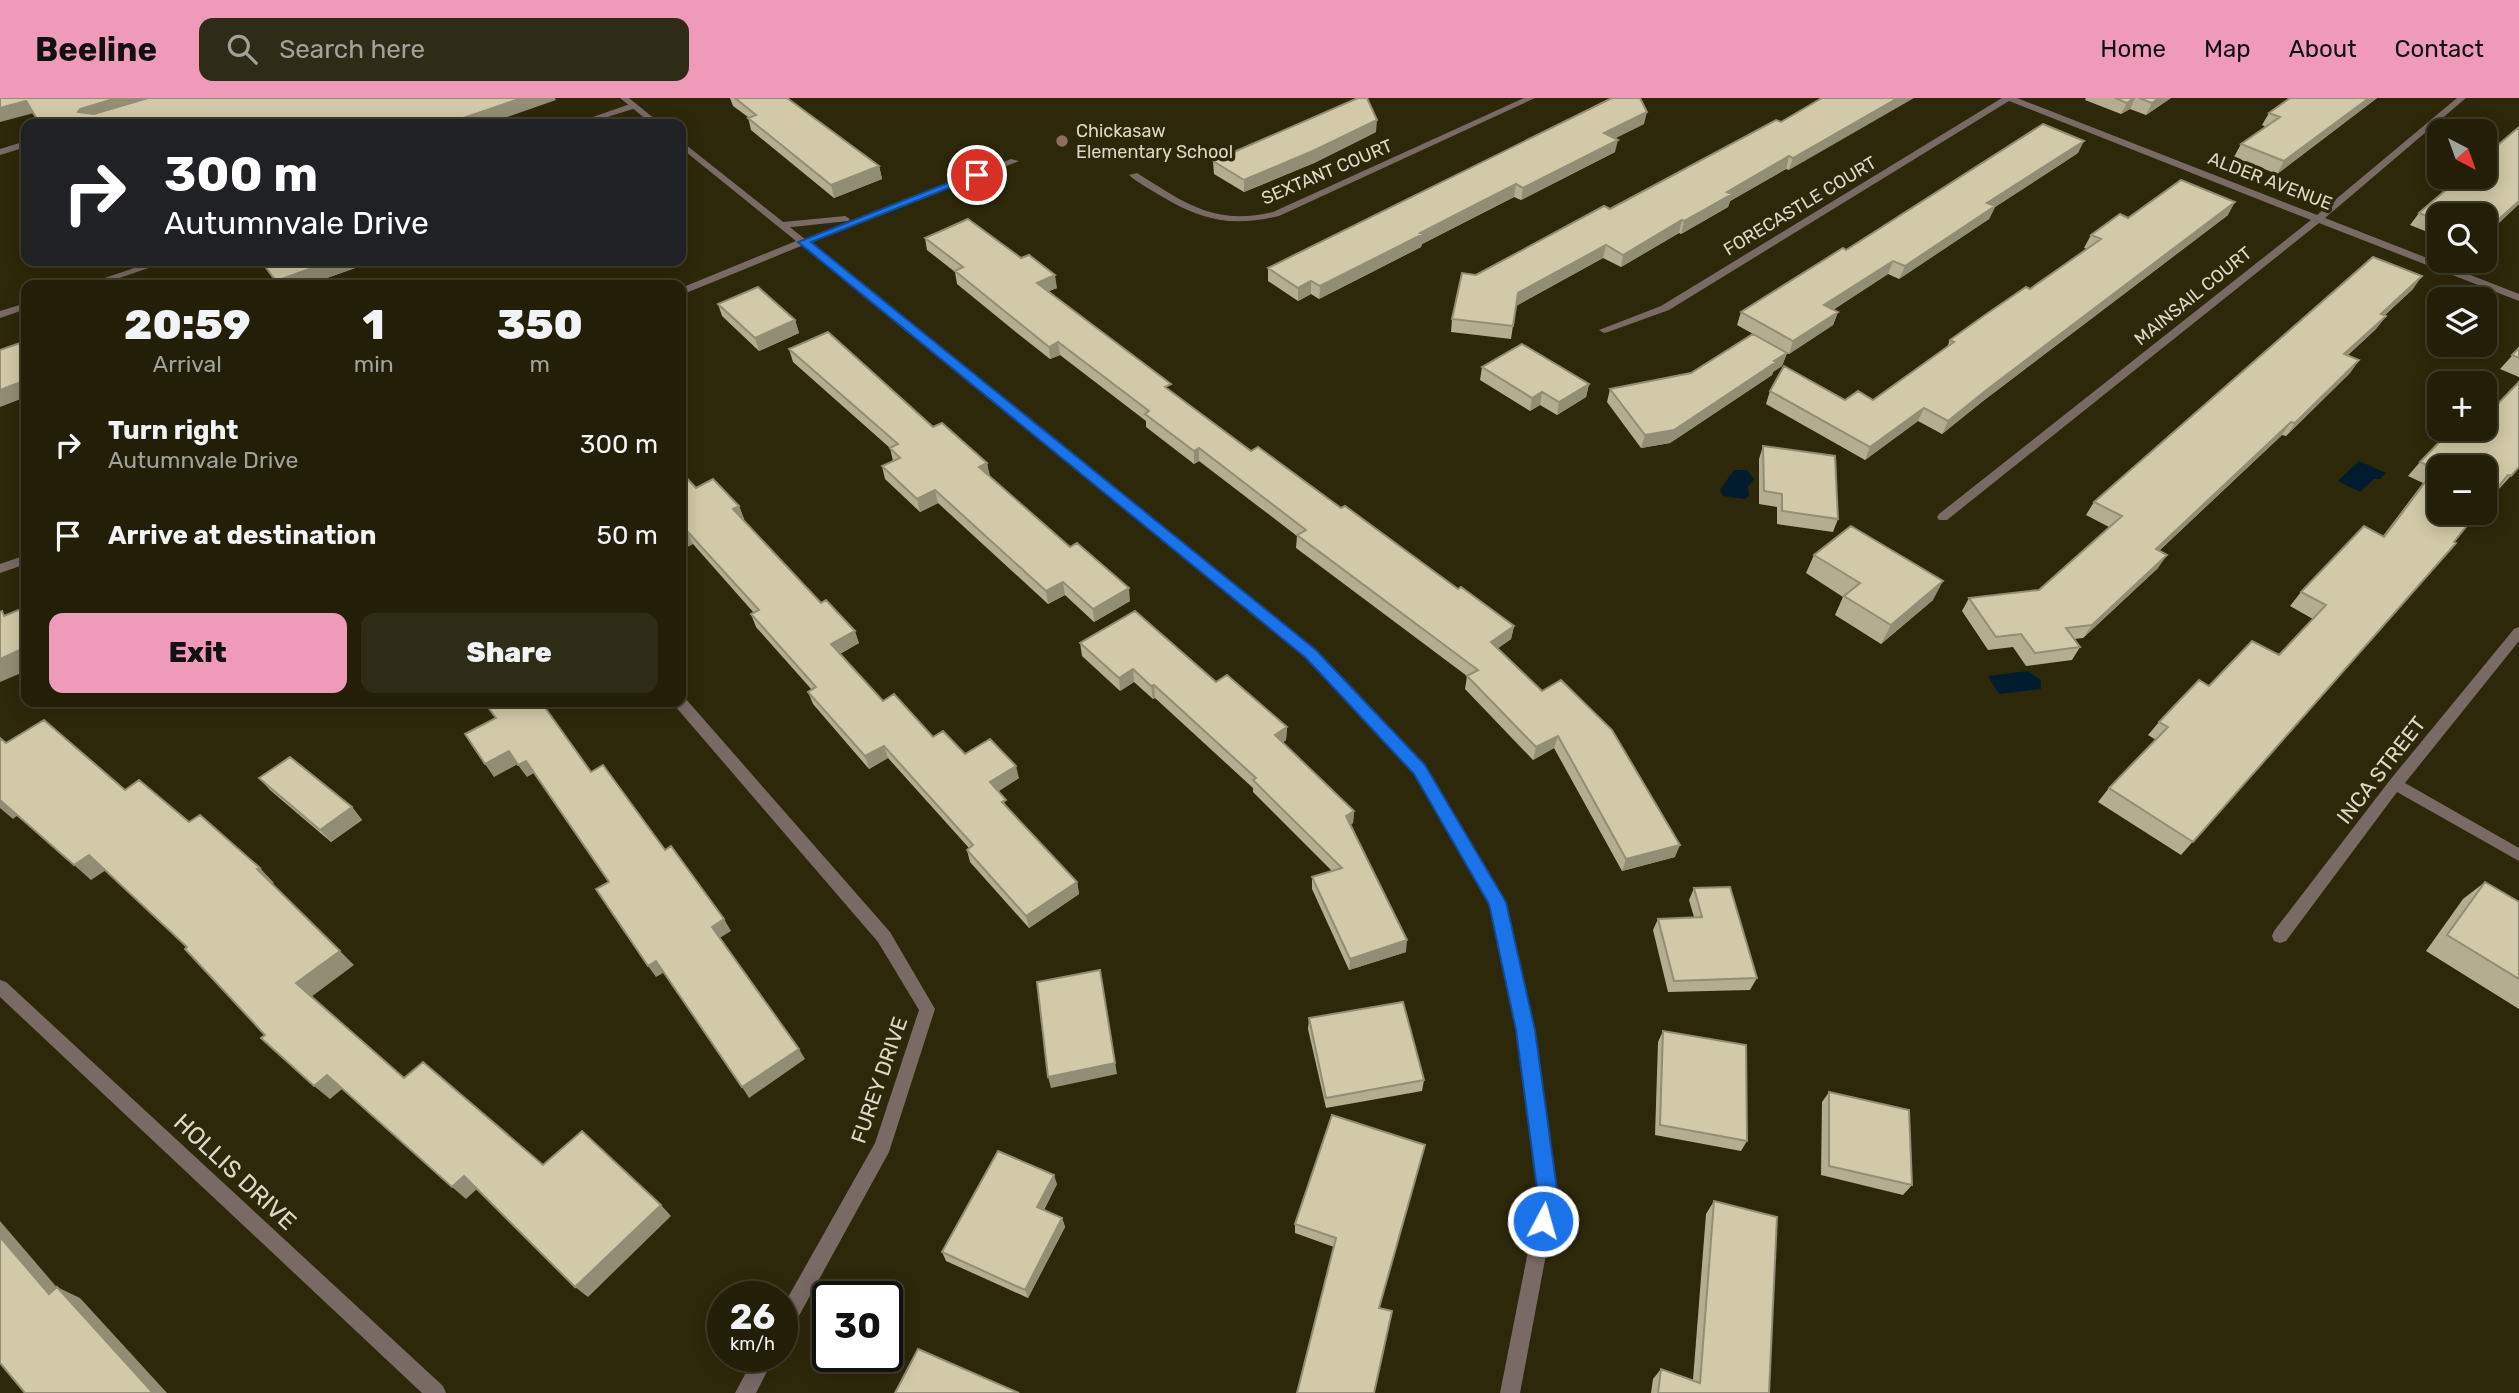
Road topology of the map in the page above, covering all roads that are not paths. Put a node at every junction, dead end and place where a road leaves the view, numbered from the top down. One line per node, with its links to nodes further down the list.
1 (624, 98): 5 (street)
2 (1531, 98): 12 (street, SEXTANT COURT)
3 (2008, 98): 14 (street, ALDER AVENUE); 23 (street, FORECASTLE COURT)
4 (2462, 98): 14 (street, MAINSAIL COURT)
5 (633, 106): 6 (street); 7 (street)
6 (593, 119)
7 (650, 119)
8 (21, 146): 10 (street)
9 (686, 148): 15 (street)
10 (0, 152)
11 (1014, 161): 13 (street)
12 (1134, 175)
13 (881, 211): 15 (street); 16 (street)
14 (2318, 219): 20 (street, ALDER AVENUE); 24 (street, MAINSAIL COURT)
15 (783, 225): 16 (street)
16 (803, 242): 19 (street); 37 (street)
17 (148, 266): 18 (street)
18 (105, 280)
19 (686, 290)
20 (2519, 298)
21 (21, 308): 22 (street)
22 (0, 315)
23 (1604, 330)
24 (1943, 517)
25 (21, 561): 26 (street)
26 (0, 569)
27 (2519, 632): 29 (street, INCA STREET)
28 (684, 707): 33 (street, FUREY DRIVE)
29 (2395, 785): 30 (street); 31 (street, INCA STREET)
30 (2519, 855)
31 (2280, 936)
32 (0, 987): 35 (street, HOLLIS DRIVE)
33 (798, 1298)
34 (757, 1372): 36 (street)
35 (436, 1393)
36 (746, 1393)
37 (1510, 1393)

